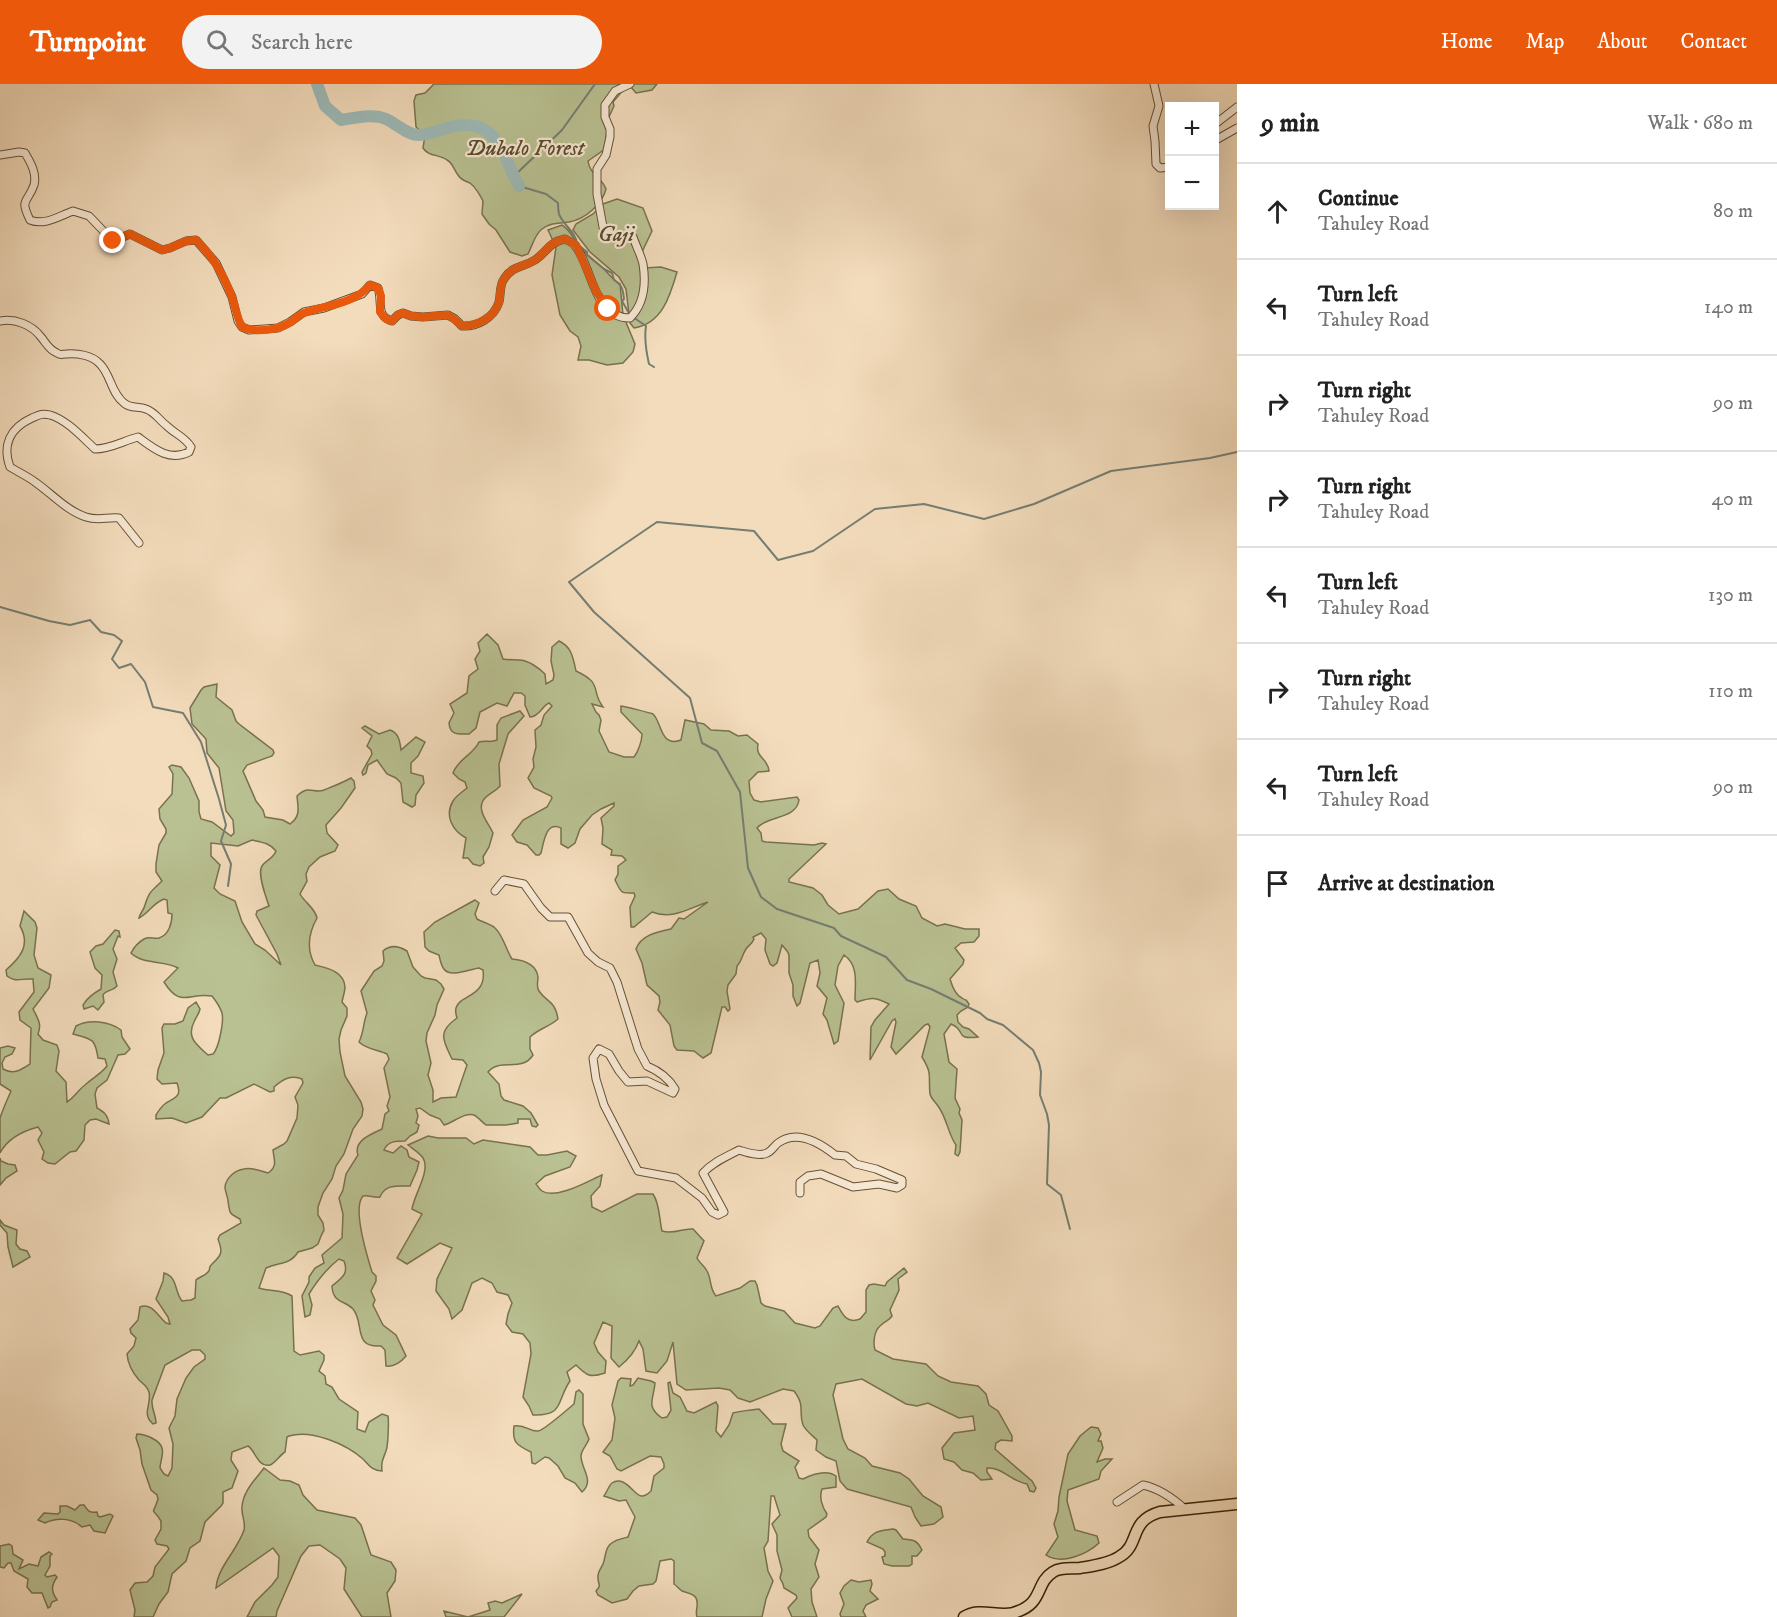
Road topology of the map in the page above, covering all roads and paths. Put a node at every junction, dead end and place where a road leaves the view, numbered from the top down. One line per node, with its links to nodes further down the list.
1 (630, 84): 7 (street)
2 (1155, 84): 9 (street)
3 (1237, 107): 4 (street)
4 (1219, 122)
5 (1237, 128): 6 (street)
6 (1219, 139)
7 (0, 155)
8 (1165, 165): 9 (street)
9 (1160, 168): 10 (street)
10 (1165, 168)
11 (0, 321): 12 (street)
12 (139, 543)
13 (495, 891): 14 (street)
14 (800, 1193)
15 (1117, 1502): 17 (street)
16 (1237, 1504): 17 (main road)
17 (1185, 1510): 18 (main road)
18 (989, 1615): 19 (main road)
19 (964, 1617)

